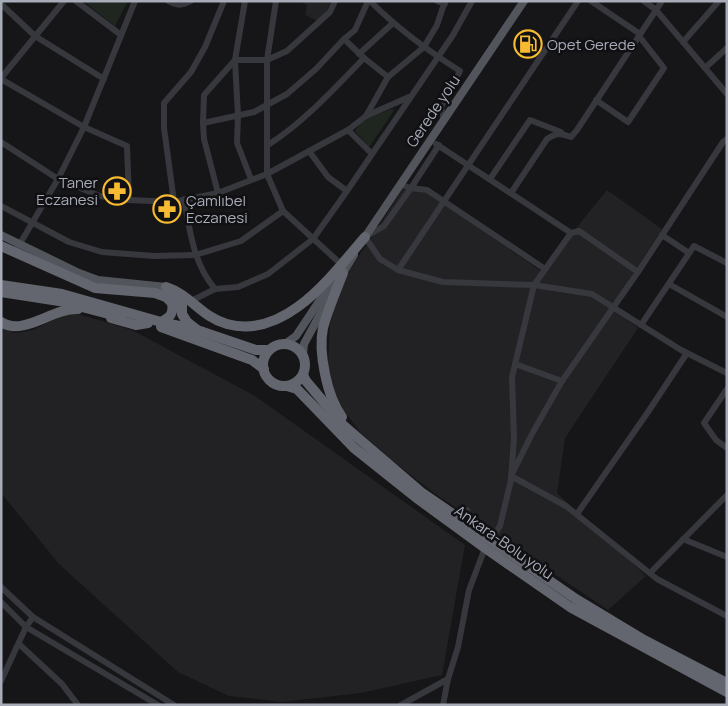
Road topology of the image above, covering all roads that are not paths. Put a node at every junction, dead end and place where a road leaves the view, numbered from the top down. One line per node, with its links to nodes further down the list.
1 (64, 1): 25 (street)
2 (76, 1): 23 (street)
3 (135, 1): 23 (street)
4 (168, 1): 5 (street)
5 (191, 1)
6 (224, 1): 69 (street)
7 (245, 1): 32 (street)
8 (276, 1): 33 (street)
9 (334, 1): 33 (street)
10 (369, 1): 22 (street); 26 (street)
11 (437, 1): 19 (street)
12 (472, 1): 31 (street)
13 (524, 1): 44 (main road, Gerede yolu)
14 (578, 1): 56 (street)
15 (591, 1): 24 (street)
16 (644, 1): 21 (street)
17 (662, 1): 21 (street)
18 (719, 1): 27 (street)
19 (445, 3): 28 (street)
20 (1, 4): 25 (street)
21 (656, 10): 24 (street); 27 (street)
22 (393, 24): 28 (street); 30 (street)
23 (121, 35): 37 (street)
24 (640, 35): 40 (street); 40 (street)
25 (35, 36): 36 (street); 37 (street)
26 (344, 39): 30 (street); 41 (street)
27 (683, 42): 34 (street)
28 (424, 47): 31 (street); 35 (street)
29 (727, 48): 34 (street)
30 (361, 56): 35 (street); 52 (street)
31 (438, 57): 39 (street); 44 (street)
32 (236, 60): 33 (street); 42 (street); 45 (street)
33 (267, 60): 41 (street)
34 (705, 68): 38 (street)
35 (388, 77): 43 (street)
36 (1, 78): 46 (street)
37 (104, 79): 46 (street)
38 (727, 94)
39 (410, 97): 43 (street); 55 (street)
40 (596, 100): 48 (street)
41 (268, 106): 42 (street); 52 (street)
42 (238, 116): 45 (street); 59 (street)
43 (366, 116): 47 (street)
44 (444, 120): 50 (main road, Gerede yolu)
45 (203, 123): 64 (street)
46 (84, 127): 58 (street); 67 (street)
47 (348, 130): 54 (street); 55 (street)
48 (562, 133): 60 (street); 65 (street)
49 (727, 139): 75 (street)
50 (430, 140): 53 (street); 61 (main road, Gerede yolu)
51 (1, 142): 58 (street)
52 (268, 145): 57 (street)
53 (439, 145): 56 (street); 62 (street)
54 (309, 151): 57 (street); 63 (street)
55 (372, 154): 63 (street)
56 (468, 164): 60 (street); 68 (street)
57 (267, 174): 59 (street); 71 (street)
58 (58, 179): 67 (street); 72 (street)
59 (251, 179): 64 (street)
60 (490, 179): 65 (street)
61 (401, 185): 62 (street); 76 (main road, Gerede yolu)
62 (411, 188): 68 (street); 76 (street)
63 (347, 191): 77 (street)
64 (218, 193): 66 (street)
65 (511, 193): 73 (street)
66 (184, 199): 69 (street); 81 (street)
67 (129, 200): 69 (street)
68 (444, 201): 84 (street); 85 (street)
69 (174, 202)
70 (1, 206): 72 (street)
71 (283, 211): 77 (street); 81 (street)
72 (32, 222): 79 (street); 81 (street)
73 (571, 233): 84 (street); 86 (street)
74 (1, 235): 79 (main road)
75 (662, 235): 80 (street); 86 (street)
76 (365, 237): 83 (highway); 85 (street)
77 (313, 239): 83 (street); 91 (street)
78 (1, 246): 79 (highway)
79 (17, 248): 90 (main road); 97 (highway)
80 (689, 253): 82 (street); 88 (street)
81 (195, 255): 91 (street)
82 (727, 263)
83 (343, 268): 93 (highway); 101 (main road); 104 (main road); 112 (highway)
84 (545, 269): 89 (street)
85 (398, 270): 89 (street)
86 (638, 272): 94 (street)
87 (1, 284): 97 (highway)
88 (669, 284): 95 (street); 99 (street)
89 (534, 285): 94 (street); 105 (street)
90 (166, 287): 93 (highway); 100 (highway)
91 (215, 288): 93 (street)
92 (1, 292): 98 (highway)
93 (191, 301)
94 (614, 308): 99 (street); 109 (street)
95 (727, 317)
96 (1, 322): 98 (highway)
97 (161, 322): 100 (highway)
98 (148, 323): 106 (highway)
99 (641, 325): 103 (street)
100 (197, 330): 102 (highway)
101 (285, 344): 102 (highway); 104 (highway)
102 (269, 350): 106 (highway)
103 (687, 353): 107 (street); 118 (street)
104 (303, 355): 108 (highway)
105 (515, 364): 109 (street); 114 (street)
106 (264, 369): 110 (highway)
107 (727, 373)
108 (303, 375): 110 (highway); 112 (highway, Ankara-Bolu yolu)
109 (562, 382): 114 (street)
110 (286, 386): 121 (highway, Ankara-Bolu yolu)
111 (727, 389): 113 (street)
112 (355, 436): 119 (highway, Ankara-Bolu yolu)
113 (727, 448)
114 (511, 476): 118 (street); 121 (street)
115 (727, 495): 116 (street)
116 (723, 503): 120 (street)
117 (467, 510): 119 (street)
118 (577, 514): 123 (street)
119 (461, 520): 121 (highway, Ankara-Bolu yolu)
120 (683, 539): 122 (street); 123 (street)
121 (487, 544): 130 (street); 132 (highway, Ankara-Bolu yolu); 133 (highway, Ankara-Bolu yolu)
122 (727, 557)
123 (650, 573): 126 (street)
124 (1, 587): 127 (street)
125 (1, 602): 128 (street)
126 (727, 616)
127 (33, 617): 128 (street); 138 (street)
128 (26, 628): 129 (street); 134 (street)
129 (19, 644): 131 (street); 136 (street)
130 (448, 680): 135 (street); 139 (street)
131 (1, 681)
132 (727, 683)
133 (727, 692)
134 (148, 703): 137 (street)
135 (406, 704)
136 (78, 705)
137 (158, 705)
138 (174, 705)
139 (443, 705)

